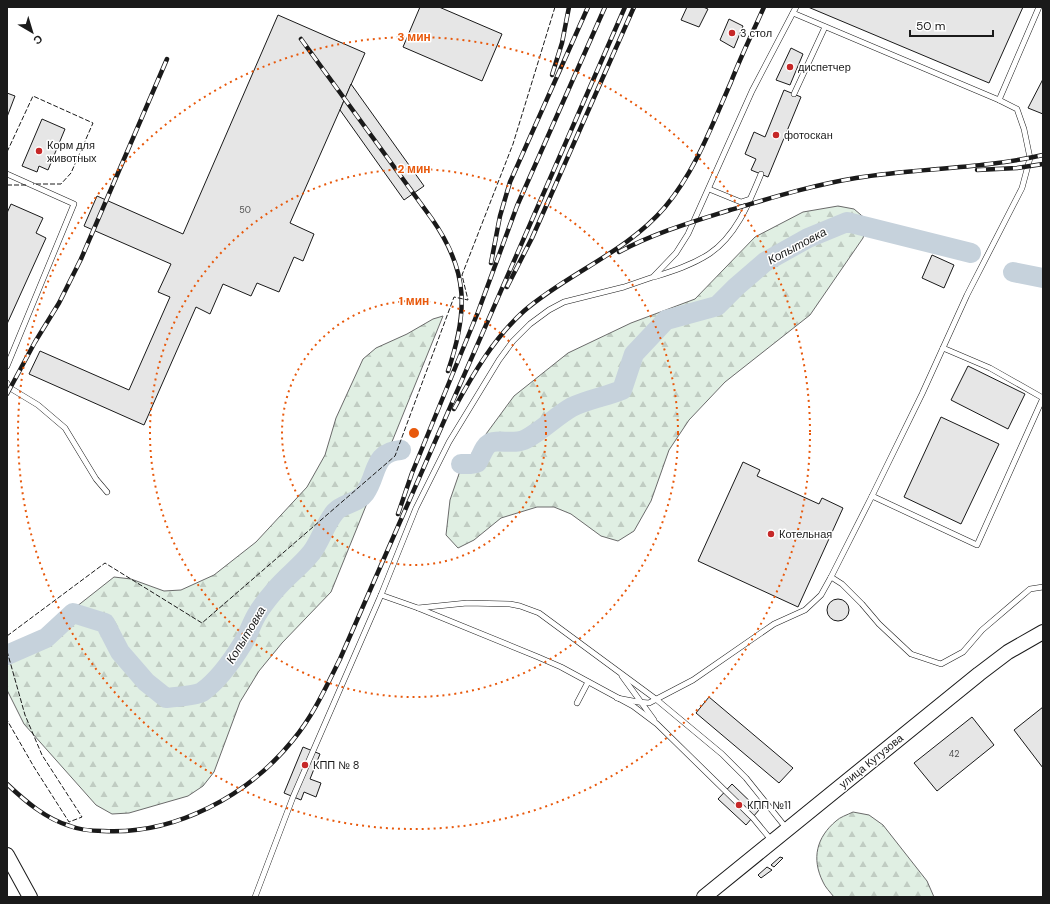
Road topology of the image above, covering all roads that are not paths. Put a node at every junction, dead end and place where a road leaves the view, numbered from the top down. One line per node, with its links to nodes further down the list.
1 (796, 7): 3 (lane)
2 (1039, 7): 6 (lane)
3 (793, 13): 4 (lane); 9 (lane)
4 (825, 26): 5 (lane); 6 (lane)
5 (794, 94)
6 (998, 100): 12 (lane)
7 (7, 174): 13 (lane)
8 (760, 174): 10 (lane)
9 (709, 189): 10 (lane); 11 (lane)
10 (750, 199): 11 (lane)
11 (653, 277): 19 (lane)
12 (943, 348): 16 (lane); 16 (lane)
13 (7, 366)
14 (7, 383): 15 (lane)
15 (107, 492)
16 (872, 496): 17 (lane)
17 (831, 577): 18 (lane); 25 (lane)
18 (1043, 587)
19 (381, 594): 20 (lane); 33 (lane)
20 (418, 608): 22 (lane); 23 (lane)
21 (1043, 632): 29 (street, улица Кутузова)
22 (618, 671): 25 (lane); 27 (lane)
23 (588, 682): 24 (lane); 26 (lane)
24 (617, 698): 27 (lane); 28 (lane)
25 (657, 700): 27 (lane); 29 (lane)
26 (577, 703)
27 (641, 703): 28 (lane)
28 (657, 724): 30 (lane)
29 (787, 829): 30 (street, улица Кутузова)
30 (772, 842): 34 (street, улица Кутузова)
31 (7, 855): 32 (street)
32 (30, 897)
33 (254, 897)
34 (704, 897)

